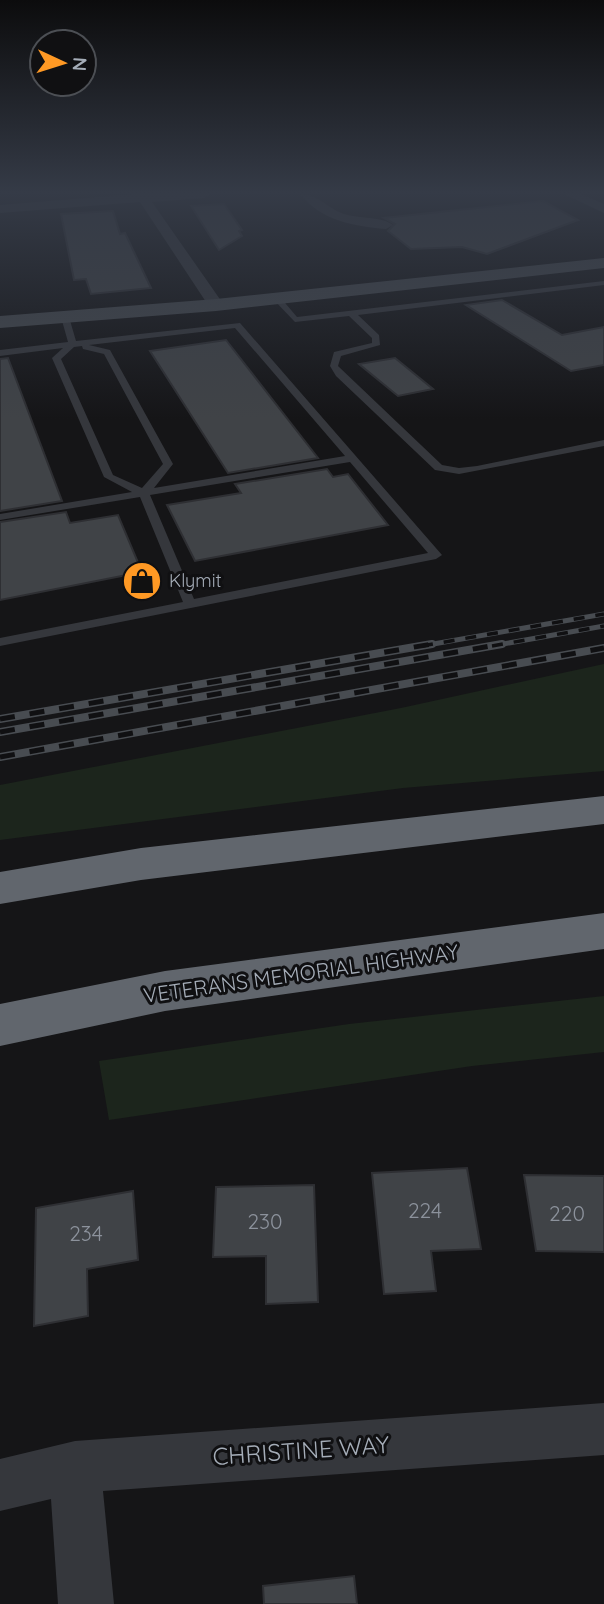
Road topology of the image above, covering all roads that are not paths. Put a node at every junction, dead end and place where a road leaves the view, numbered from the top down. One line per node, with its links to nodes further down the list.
1 (191, 269): 7 (street)
2 (551, 269): 3 (street)
3 (422, 283): 5 (street); 6 (lane)
4 (604, 283): 6 (lane)
5 (277, 299): 7 (street); 9 (lane)
6 (446, 303): 8 (lane); 9 (lane)
7 (216, 306): 10 (street)
8 (463, 312)
9 (352, 314): 14 (lane)
10 (65, 317): 11 (street); 12 (lane)
11 (0, 322)
12 (73, 345): 13 (lane); 15 (lane); 16 (lane); 16 (lane)
13 (0, 353)
14 (604, 443)
15 (354, 457): 16 (lane); 18 (lane)
16 (144, 494): 17 (lane); 18 (lane)
17 (0, 517)
18 (190, 604): 19 (lane)
19 (0, 642)
20 (604, 810): 21 (highway)
21 (0, 888)
22 (604, 931): 23 (highway, VETERANS MEMORIAL HIGHWAY)
23 (0, 1026)
24 (604, 1429): 25 (street, CHRISTINE WAY)
25 (75, 1467): 26 (street, CHRISTINE WAY); 27 (street)
26 (0, 1485)
27 (86, 1604)

